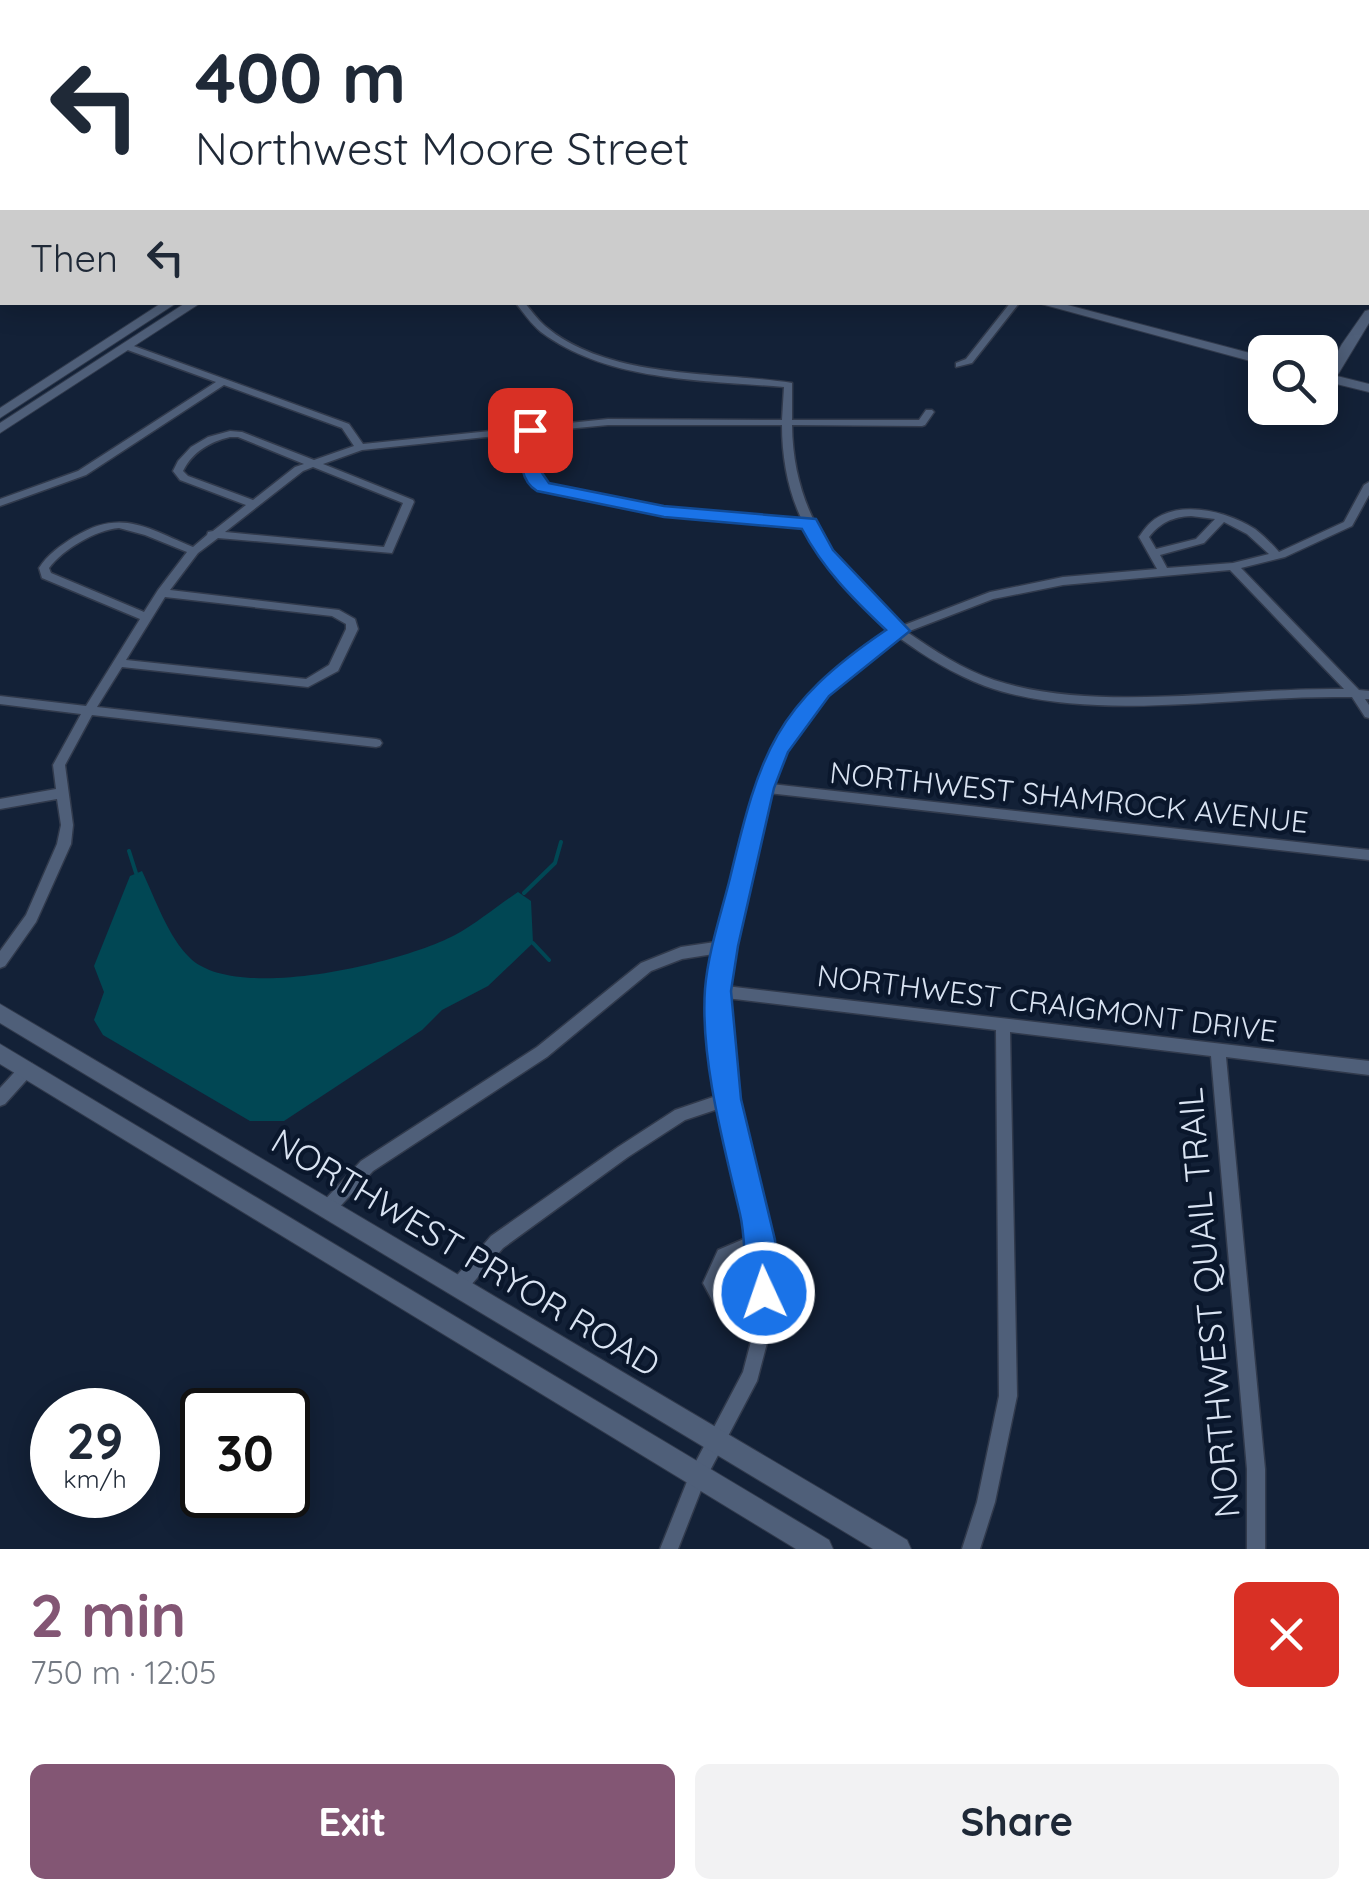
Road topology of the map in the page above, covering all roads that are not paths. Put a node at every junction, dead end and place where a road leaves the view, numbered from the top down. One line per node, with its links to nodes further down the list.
1 (168, 305): 7 (main road)
2 (191, 305): 8 (main road)
3 (522, 305): 17 (street)
4 (1014, 305): 11 (street)
5 (1051, 305): 9 (main road)
6 (1369, 314): 10 (main road)
7 (138, 325): 8 (main road); 16 (main road)
8 (128, 347): 13 (street); 18 (main road)
9 (1248, 357)
10 (1338, 358)
11 (959, 365)
12 (1338, 380): 14 (main road)
13 (224, 381): 20 (street); 23 (street)
14 (1369, 388)
15 (929, 412): 17 (street)
16 (0, 414)
17 (784, 423): 19 (street); 26 (street)
18 (0, 430)
19 (530, 430): 20 (street); 26 (street)
20 (360, 447): 21 (street)
21 (315, 462): 24 (street); 24 (street); 27 (street)
22 (1369, 485): 30 (street)
23 (0, 503)
24 (251, 504): 27 (street)
25 (1220, 520): 29 (street); 29 (street); 30 (street)
26 (809, 524): 35 (street)
27 (212, 534): 28 (street)
28 (194, 550): 33 (street); 34 (street)
29 (1152, 554): 32 (street)
30 (1278, 556): 31 (street)
31 (1233, 566): 32 (street); 37 (street)
32 (1164, 572): 35 (street)
33 (162, 593): 34 (street); 36 (street)
34 (148, 618): 36 (street)
35 (900, 631): 37 (street); 42 (street)
36 (120, 663): 39 (street)
37 (1362, 694): 40 (street)
38 (0, 700): 39 (street)
39 (89, 710): 41 (street); 43 (street)
40 (1369, 714)
41 (376, 743)
42 (763, 788): 45 (street, NORTHWEST SHAMROCK AVENUE); 46 (street)
43 (62, 793): 44 (street); 47 (street)
44 (0, 804)
45 (1369, 855)
46 (726, 946): 48 (street); 57 (street)
47 (0, 962)
48 (718, 991): 50 (street, NORTHWEST CRAIGMONT DRIVE); 56 (street)
49 (0, 1013): 57 (main road, NORTHWEST PRYOR ROAD)
50 (1003, 1026): 52 (street, NORTHWEST CRAIGMONT DRIVE); 66 (street)
51 (0, 1053): 54 (main road)
52 (1218, 1053): 53 (street, NORTHWEST CRAIGMONT DRIVE); 67 (street, NORTHWEST QUAIL TRAIL)
53 (1369, 1068)
54 (26, 1069): 55 (street); 62 (main road)
55 (0, 1098)
56 (727, 1099): 58 (street); 59 (street)
57 (326, 1210): 59 (main road, NORTHWEST PRYOR ROAD)
58 (760, 1240): 60 (street); 60 (street)
59 (458, 1287): 61 (main road, NORTHWEST PRYOR ROAD)
60 (765, 1320): 61 (street)
61 (717, 1443): 62 (street); 65 (main road, NORTHWEST PRYOR ROAD)
62 (698, 1475): 63 (street); 64 (main road)
63 (670, 1549)
64 (820, 1549)
65 (898, 1549)
66 (971, 1549)
67 (1256, 1549)

